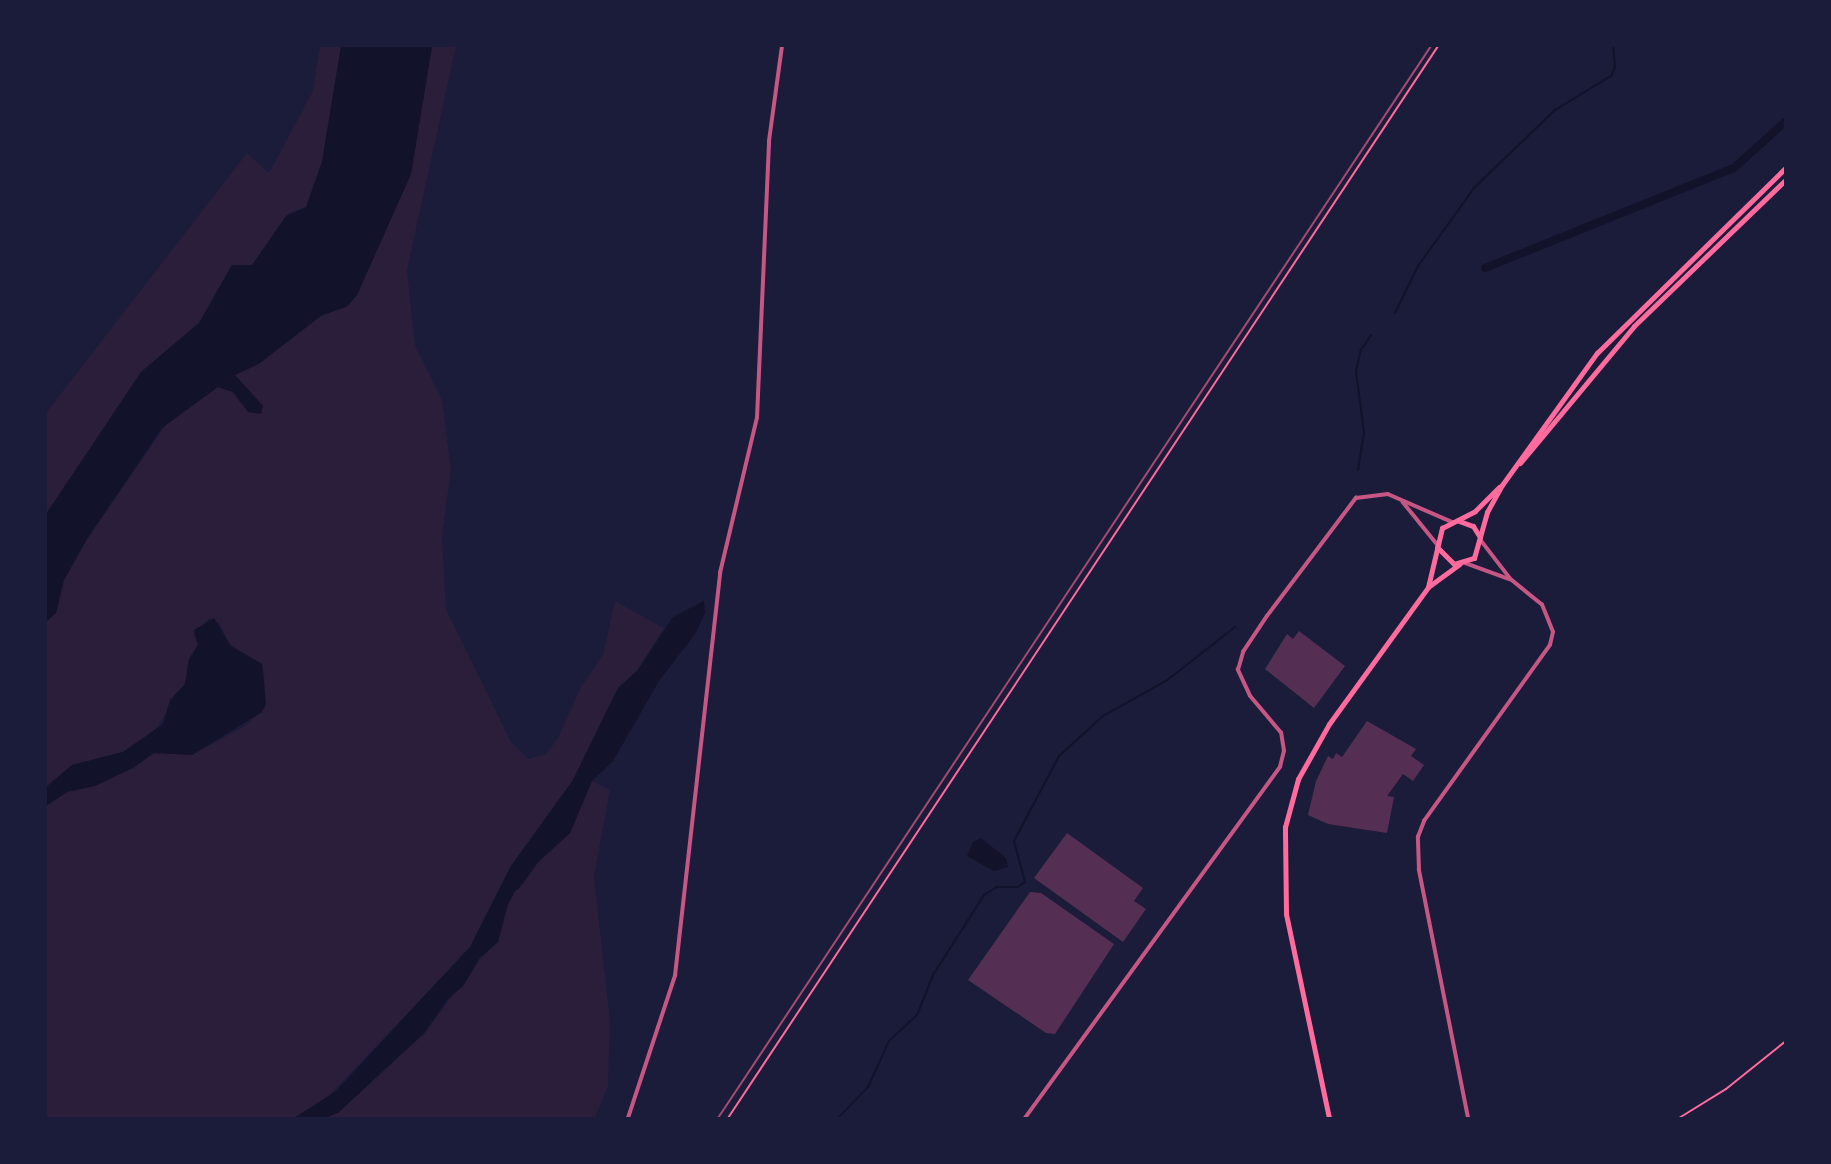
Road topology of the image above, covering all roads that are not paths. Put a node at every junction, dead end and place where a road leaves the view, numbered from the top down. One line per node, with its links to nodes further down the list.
1 (782, 46): 13 (street)
2 (1786, 167): 4 (main road)
3 (1786, 179): 4 (main road)
4 (1513, 470): 5 (main road)
5 (1502, 485): 7 (main road); 8 (main road)
6 (1403, 502): 7 (street); 9 (street); 14 (street)
7 (1454, 521): 8 (main road); 9 (main road)
8 (1480, 539): 10 (main road); 11 (street)
9 (1437, 545): 10 (main road); 12 (main road)
10 (1463, 564): 11 (street); 12 (main road)
11 (1511, 580): 16 (street)
12 (1428, 587): 15 (main road)
13 (628, 1118)
14 (1025, 1118)
15 (1329, 1118)
16 (1468, 1118)

